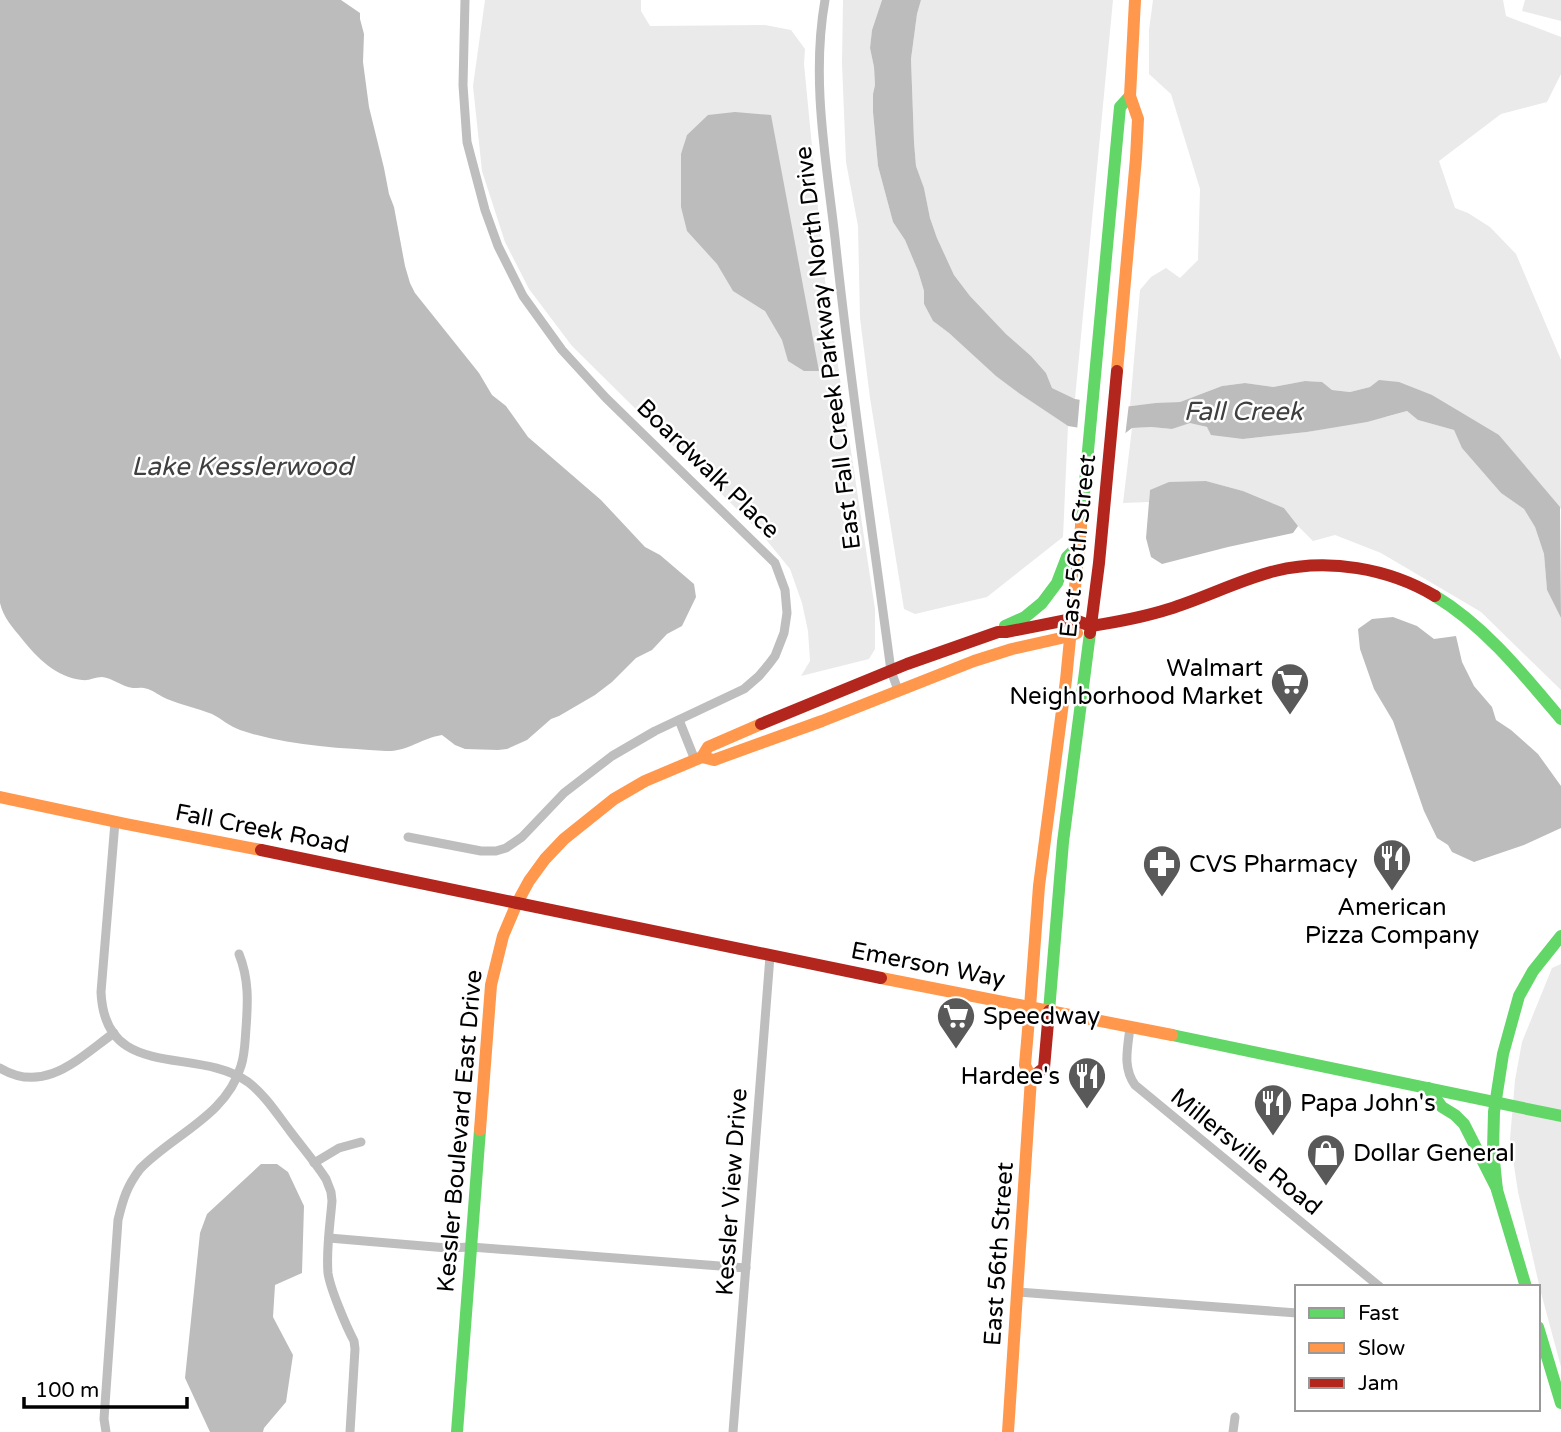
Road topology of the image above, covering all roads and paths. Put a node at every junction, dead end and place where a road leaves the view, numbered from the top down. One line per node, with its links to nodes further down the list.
1 (465, 0): 13 (street, Boardwalk Place)
2 (825, 0): 10 (street, East Fall Creek Parkway North Drive)
3 (1135, 0): 4 (main road, East 56th Street)
4 (1130, 96): 5 (main road, East 56th Street); 7 (main road, East 56th Street)
5 (1079, 545): 6 (main road, East 56th Street); 8 (main road)
6 (1072, 619): 7 (main road); 8 (main road, Kessler Boulevard East Drive); 9 (main road, East 56th Street)
7 (1091, 626): 9 (main road, Kessler Boulevard East Drive); 12 (main road); 23 (main road, East 56th Street)
8 (999, 632): 10 (main road, Kessler Boulevard East Drive)
9 (1070, 636): 11 (main road, Kessler Boulevard East Drive); 22 (main road, East 56th Street)
10 (891, 671): 11 (street, East Fall Creek Parkway North Drive); 14 (main road, Kessler Boulevard East Drive)
11 (898, 690): 14 (main road, Kessler Boulevard East Drive)
12 (1561, 719)
13 (679, 720): 14 (street); 17 (street, Boardwalk Place)
14 (699, 759): 18 (main road, Kessler Boulevard East Drive)
15 (0, 796): 16 (main road, Fall Creek Road)
16 (114, 822): 18 (main road, Fall Creek Road); 25 (street)
17 (408, 837)
18 (517, 903): 21 (main road, Emerson Way); 36 (main road, Kessler Boulevard East Drive)
19 (1561, 936): 30 (main road)
20 (239, 954): 27 (street)
21 (770, 956): 22 (main road, Emerson Way); 37 (street, Kessler View Drive)
22 (1030, 1007): 23 (main road, Emerson Way); 28 (main road, East 56th Street)
23 (1049, 1011): 24 (main road, Emerson Way); 28 (main road, East 56th Street)
24 (1130, 1027): 29 (main road, Emerson Way); 38 (street, Millersville Road)
25 (114, 1033): 26 (street); 27 (street)
26 (0, 1068)
27 (238, 1076): 33 (street); 45 (street)
28 (1031, 1078): 40 (main road, East 56th Street)
29 (1428, 1088): 30 (main road, Emerson Way); 34 (main road)
30 (1495, 1102): 31 (main road, Emerson Way); 34 (main road)
31 (1561, 1116)
32 (361, 1142): 33 (street)
33 (314, 1163): 35 (street)
34 (1497, 1189): 39 (main road)
35 (330, 1238): 36 (street); 46 (street)
36 (471, 1247): 37 (street); 47 (main road, Kessler Boulevard East Drive)
37 (746, 1268): 48 (street, Kessler View Drive)
38 (1378, 1285)
39 (1525, 1285)
40 (1018, 1292): 41 (street); 49 (main road, East 56th Street)
41 (1295, 1313)
42 (1540, 1333): 43 (main road)
43 (1561, 1403)
44 (1236, 1417): 50 (street)
45 (106, 1432)
46 (350, 1432)
47 (457, 1432)
48 (733, 1432)
49 (1008, 1432)
50 (1233, 1432)

